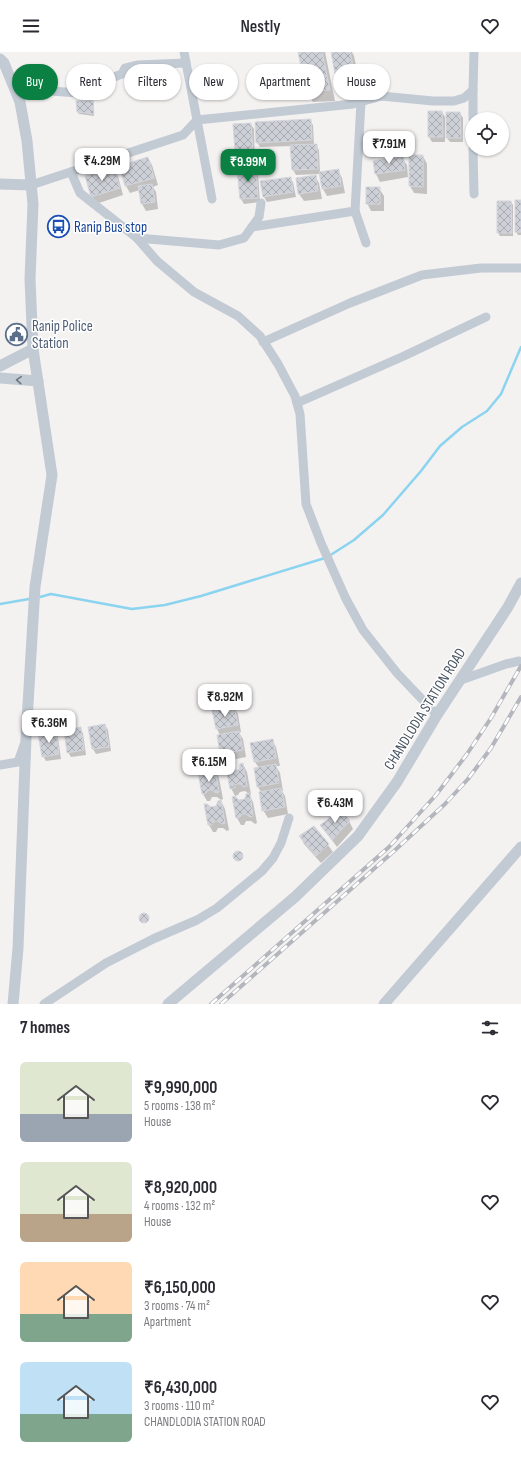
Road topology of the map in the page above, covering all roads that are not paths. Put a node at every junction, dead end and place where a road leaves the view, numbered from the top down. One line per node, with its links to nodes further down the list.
1 (184, 52): 4 (street)
2 (474, 52): 6 (street)
3 (0, 59): 5 (street)
4 (186, 63): 7 (street); 11 (street)
5 (12, 82)
6 (474, 90): 9 (street); 10 (street)
7 (58, 92)
8 (19, 100): 15 (street)
9 (361, 102): 11 (street); 19 (street)
10 (473, 112)
11 (197, 120): 13 (street); 17 (street)
12 (473, 156): 16 (street)
13 (71, 172): 15 (street); 21 (street)
14 (0, 184): 15 (street)
15 (31, 185): 26 (street)
16 (474, 194)
17 (212, 199)
18 (261, 203): 20 (street)
19 (355, 211): 20 (street); 22 (street)
20 (252, 227): 21 (street)
21 (137, 238): 25 (street)
22 (366, 243)
23 (521, 268): 25 (street)
24 (486, 318): 30 (street)
25 (263, 342): 30 (street)
26 (33, 349): 27 (street); 29 (street)
27 (0, 366)
28 (0, 378): 29 (street, one-way to 28)
29 (38, 381): 35 (street)
30 (296, 403): 34 (street)
31 (521, 583): 33 (street, CHANDLODIA STATION ROAD)
32 (519, 661): 33 (street)
33 (460, 680): 34 (street, CHANDLODIA STATION ROAD)
34 (437, 715): 41 (street, CHANDLODIA STATION ROAD)
35 (26, 738): 36 (street); 39 (street)
36 (0, 765)
37 (289, 818): 40 (street)
38 (521, 847): 42 (street)
39 (13, 1004)
40 (44, 1004)
41 (168, 1004)
42 (384, 1004)

